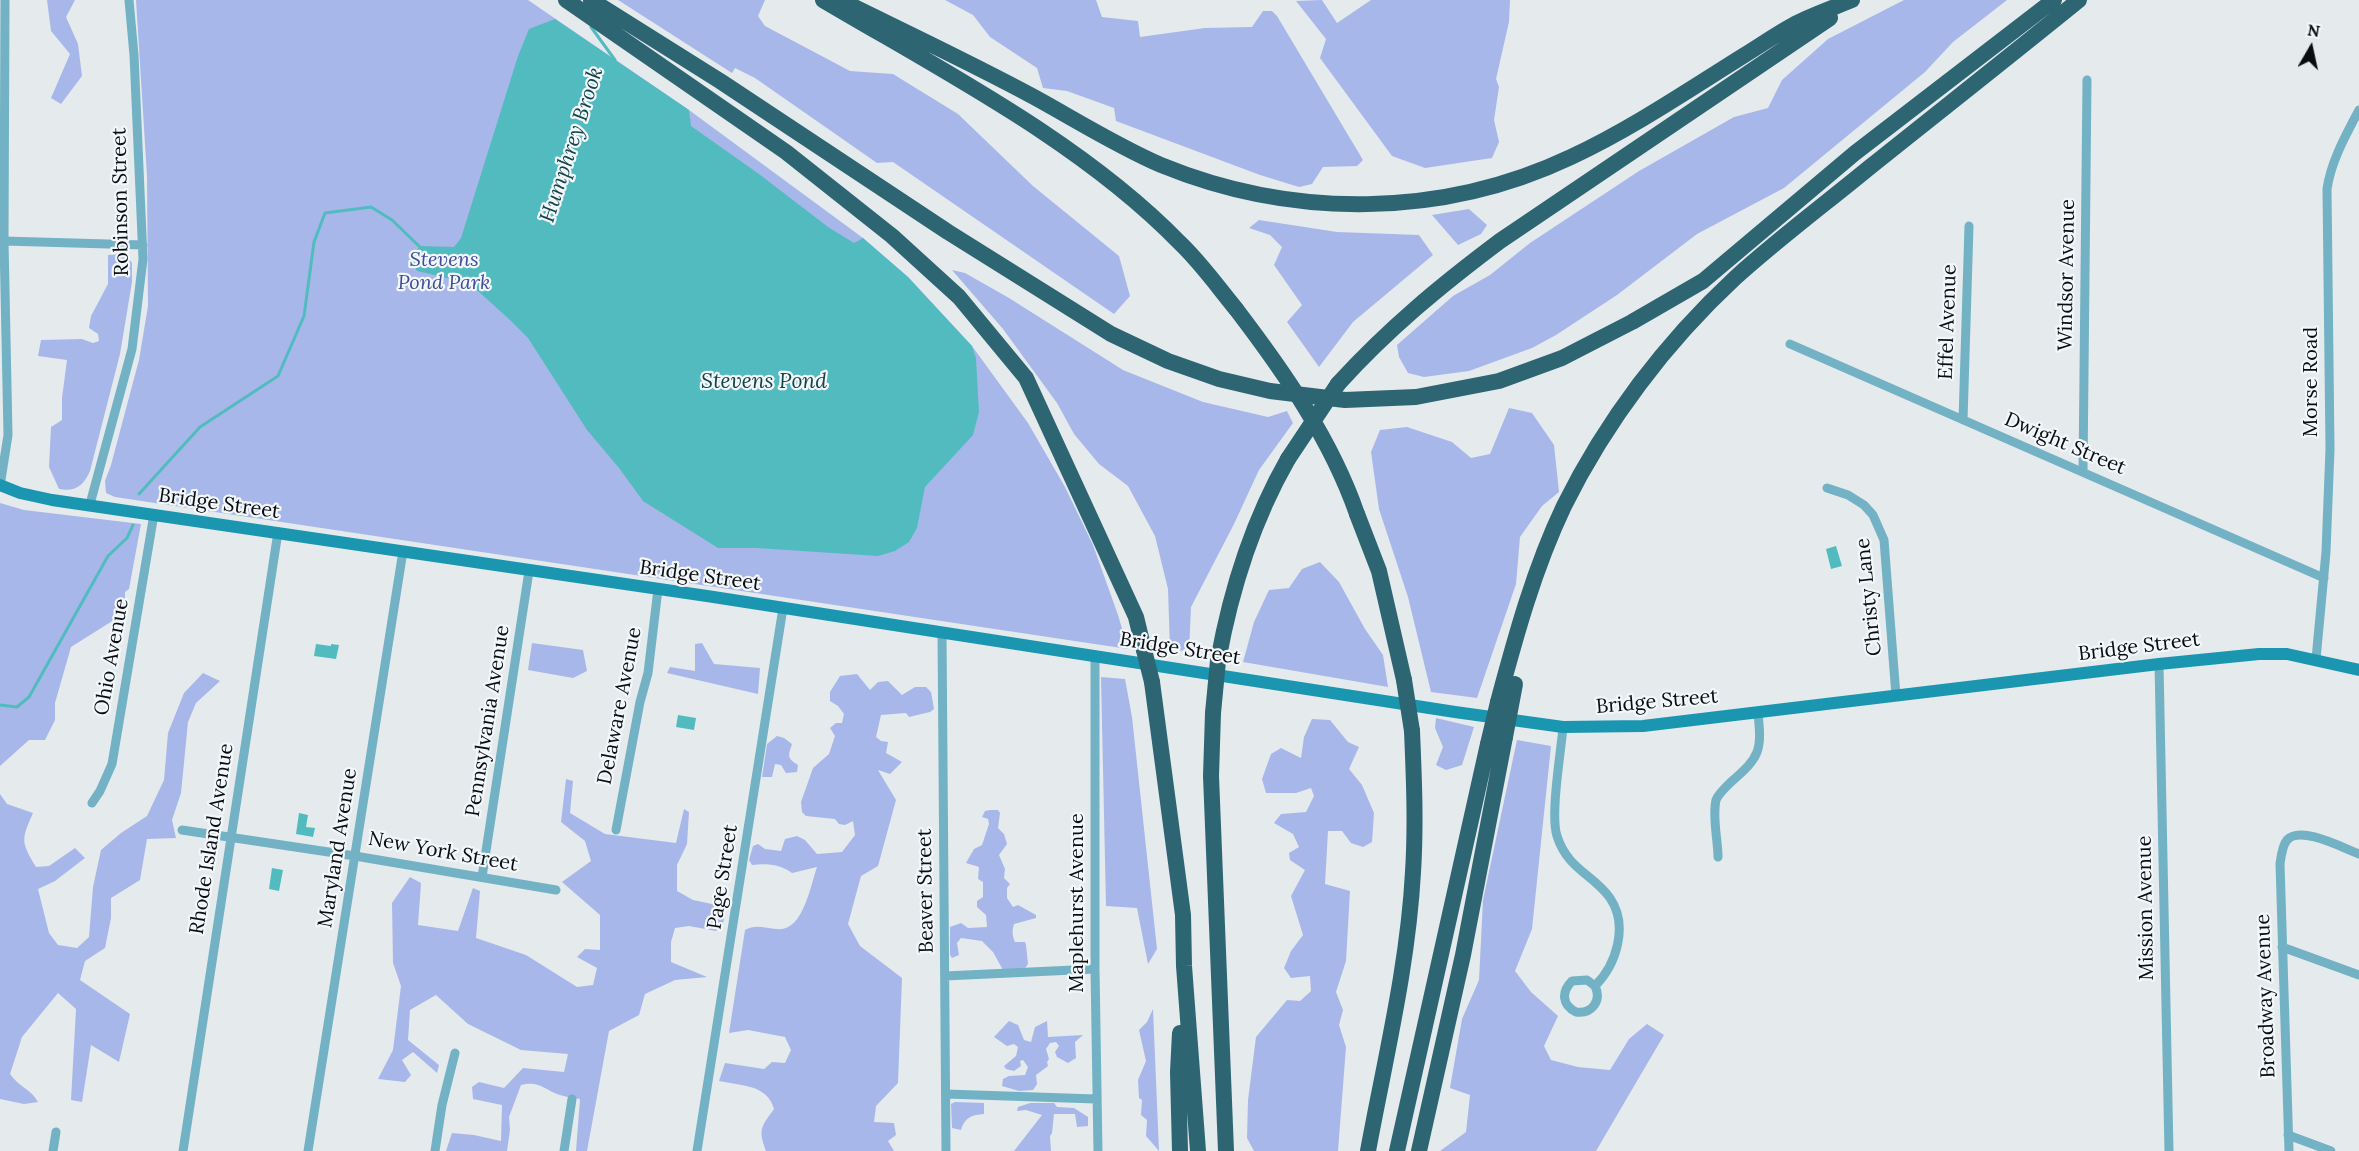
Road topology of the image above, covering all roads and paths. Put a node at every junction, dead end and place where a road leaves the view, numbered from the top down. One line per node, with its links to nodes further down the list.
1 (5, 0): 13 (street)
2 (129, 0): 14 (street, Robinson Street)
3 (566, 0): 47 (highway, bridge)
4 (591, 0): 8 (highway)
5 (823, 0): 69 (highway, bridge)
6 (840, 0): 7 (highway)
7 (1853, 0): 68 (highway, bridge)
8 (2054, 0)
9 (2079, 0): 27 (highway)
10 (2087, 80): 17 (street, Windsor Avenue)
11 (2359, 110): 25 (street, Morse Road)
12 (1969, 226): 16 (street, Effel Avenue)
13 (4, 241): 14 (street); 18 (street)
14 (143, 245): 20 (street, Robinson Street)
15 (1790, 344): 16 (street, Dwight Street)
16 (1963, 420): 17 (street, Dwight Street)
17 (2084, 471): 25 (street, Dwight Street)
18 (0, 485): 20 (street, Bridge Street)
19 (1827, 488): 34 (street, Christy Lane)
20 (90, 504): 21 (street, Bridge Street)
21 (154, 514): 22 (street, Bridge Street); 37 (street, Ohio Avenue)
22 (278, 532): 23 (street, Bridge Street); 40 (street, Rhode Island Avenue)
23 (403, 551): 24 (street, Bridge Street); 42 (street, Maryland Avenue)
24 (529, 571): 26 (street, Bridge Street); 44 (street, Pennsylvania Avenue)
25 (2324, 578): 31 (street, Morse Road)
26 (658, 589): 28 (street, Bridge Street); 39 (street, Delaware Avenue)
27 (1524, 606): 70 (highway, bridge); 71 (highway, bridge)
28 (783, 608): 29 (street, Bridge Street); 63 (street, Page Street)
29 (942, 632): 30 (street, Bridge Street); 50 (street, Beaver Street)
30 (1095, 655): 36 (street, Bridge Street); 48 (street, Maplehurst Avenue)
31 (2316, 659): 32 (street, Bridge Street); 33 (street, Bridge Street)
32 (2160, 664): 34 (street, Bridge Street); 72 (street, Mission Avenue)
33 (2359, 670)
34 (1896, 696): 35 (street, Bridge Street)
35 (1758, 713): 36 (street, Bridge Street); 43 (street)
36 (1563, 727): 51 (street)
37 (92, 803)
38 (182, 830): 40 (street, New York Street)
39 (616, 830)
40 (230, 837): 42 (street, New York Street); 59 (street, Rhode Island Avenue)
41 (2359, 854): 46 (street, Broadway Avenue)
42 (355, 856): 44 (street, New York Street); 60 (street, Maryland Avenue)
43 (1718, 857)
44 (482, 878): 45 (street, New York Street)
45 (555, 890)
46 (2282, 946): 49 (street); 57 (street, Broadway Avenue)
47 (1184, 966): 66 (highway); 67 (highway)
48 (1095, 969): 50 (street); 55 (street, Maplehurst Avenue)
49 (2359, 975)
50 (945, 976): 53 (street, Beaver Street)
51 (1595, 986)
52 (455, 1053): 61 (street)
53 (946, 1094): 55 (street); 64 (street, Beaver Street)
54 (572, 1099): 62 (street)
55 (1096, 1099): 65 (street, Maplehurst Avenue)
56 (56, 1132): 58 (street)
57 (2288, 1135): 73 (street, Broadway Avenue); 74 (street)
58 (53, 1151)
59 (183, 1151)
60 (308, 1151)
61 (435, 1151)
62 (564, 1151)
63 (697, 1151)
64 (946, 1151)
65 (1098, 1151)
66 (1180, 1151)
67 (1198, 1151)
68 (1226, 1151)
69 (1368, 1151)
70 (1397, 1151)
71 (1419, 1151)
72 (2169, 1151)
73 (2289, 1151)
74 (2331, 1151)

